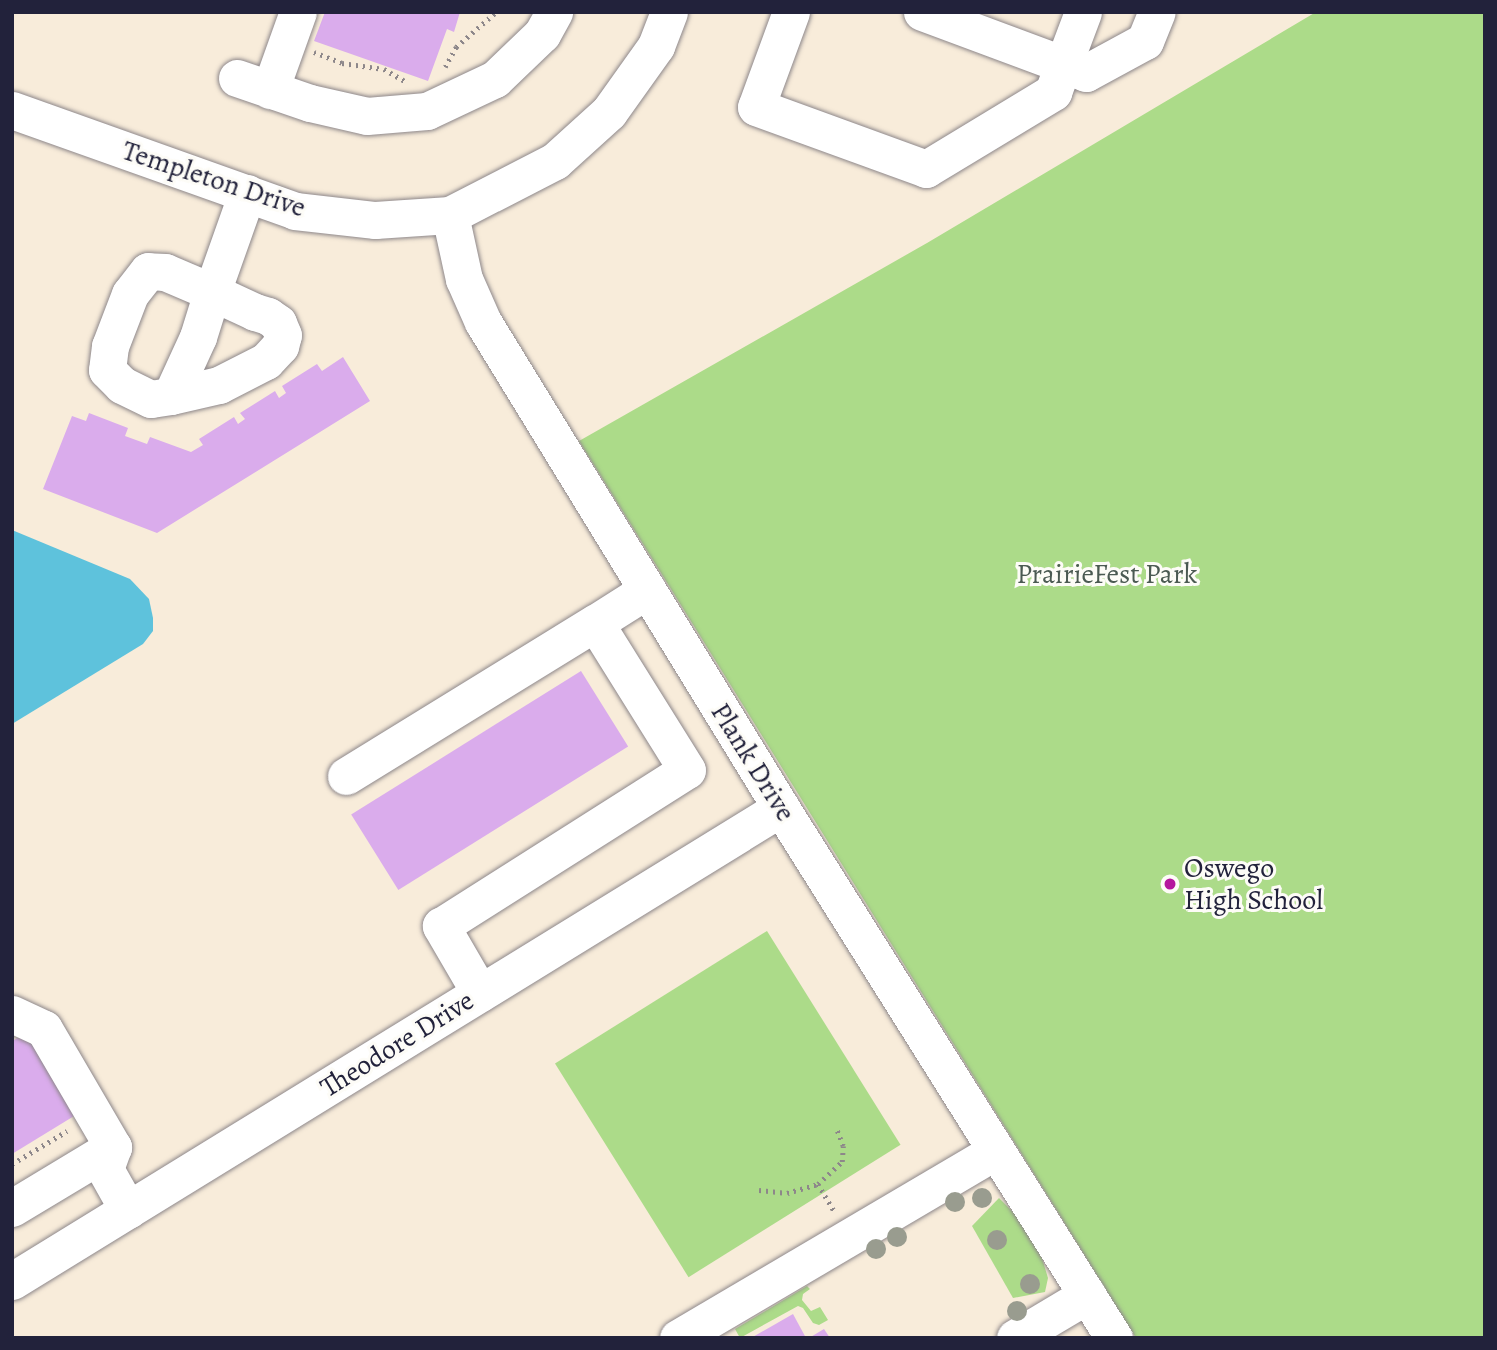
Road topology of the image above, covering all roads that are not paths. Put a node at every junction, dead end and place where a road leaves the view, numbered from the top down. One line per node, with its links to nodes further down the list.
1 (298, 12): 2 (street)
2 (554, 12)
3 (669, 12): 11 (street, Templeton Drive)
4 (791, 12): 8 (street)
5 (922, 12): 8 (street)
6 (1083, 12): 8 (street)
7 (1157, 12): 8 (street)
8 (1061, 66)
9 (12, 110): 10 (street, Templeton Drive)
10 (247, 193): 11 (street, Templeton Drive); 12 (street)
11 (450, 215): 14 (street, Plank Drive)
12 (212, 292): 13 (street); 13 (street); 13 (street)
13 (172, 396)
14 (647, 590): 15 (street); 17 (street, Plank Drive)
15 (595, 623): 16 (street); 18 (street)
16 (346, 775)
17 (781, 808): 18 (street, Theodore Drive); 21 (street, Plank Drive)
18 (480, 993): 23 (street, Theodore Drive)
19 (28, 1021): 20 (street)
20 (113, 1147): 22 (street); 23 (street)
21 (996, 1151): 25 (street, Plank Drive); 26 (street)
22 (12, 1208)
23 (128, 1210): 24 (street, Theodore Drive)
24 (12, 1281)
25 (1087, 1295): 27 (street); 28 (street, Plank Drive)
26 (678, 1338)
27 (1015, 1338)
28 (1114, 1338)

